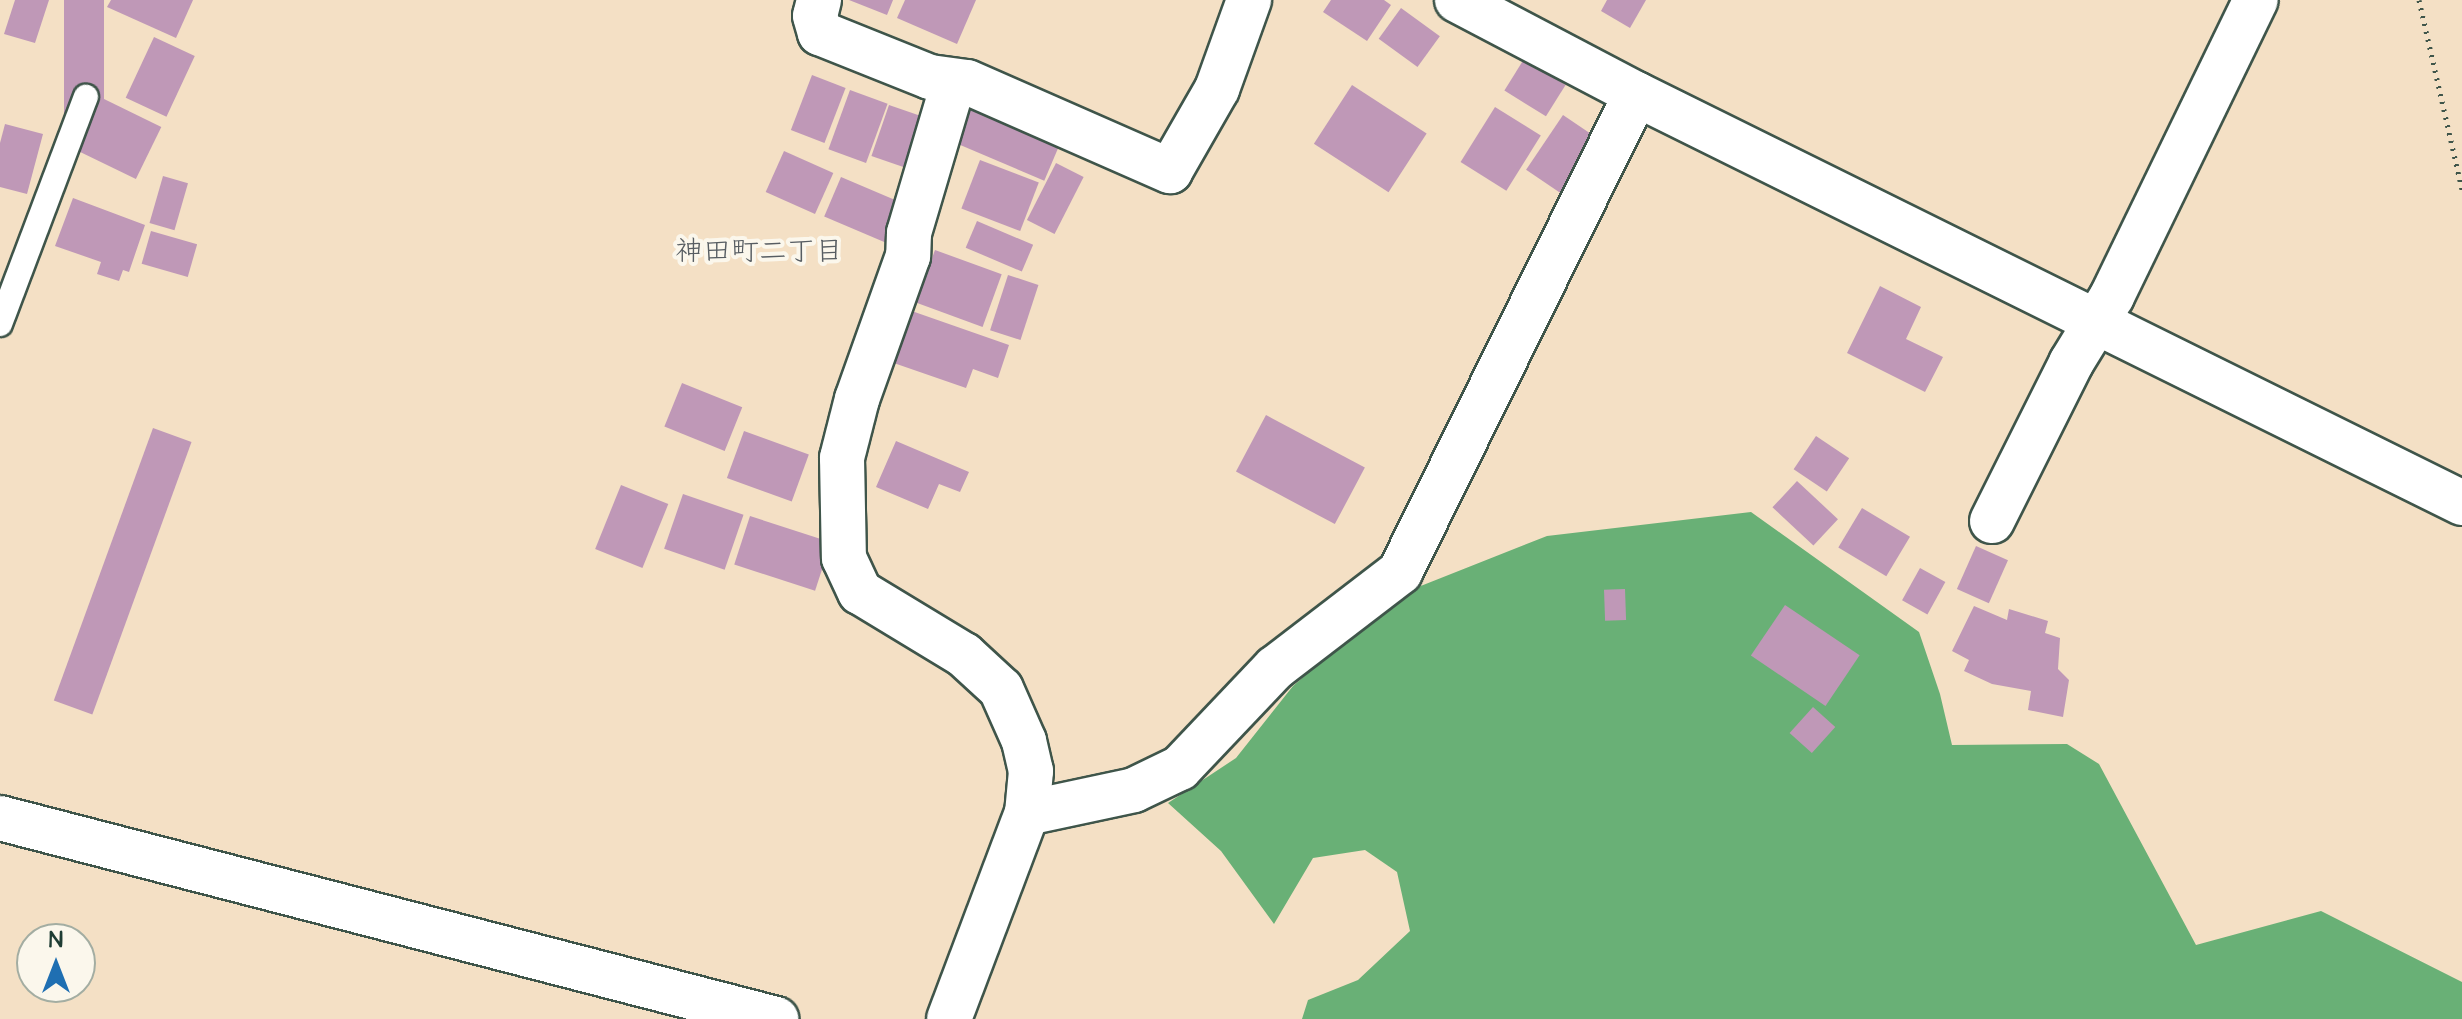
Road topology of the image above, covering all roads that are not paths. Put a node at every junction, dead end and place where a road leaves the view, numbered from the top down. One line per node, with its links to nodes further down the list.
1 (819, 0): 5 (street)
2 (1249, 0): 5 (street)
3 (1457, 0): 6 (street)
4 (2256, 0): 8 (street)
5 (954, 81): 12 (street)
6 (1636, 94): 8 (street); 12 (street)
7 (86, 97): 9 (lane)
8 (2098, 320): 10 (street); 11 (street)
9 (0, 324)
10 (2462, 503)
11 (1992, 521)
12 (1027, 813): 15 (street)
13 (0, 818): 14 (street)
14 (776, 1019)
15 (949, 1019)

